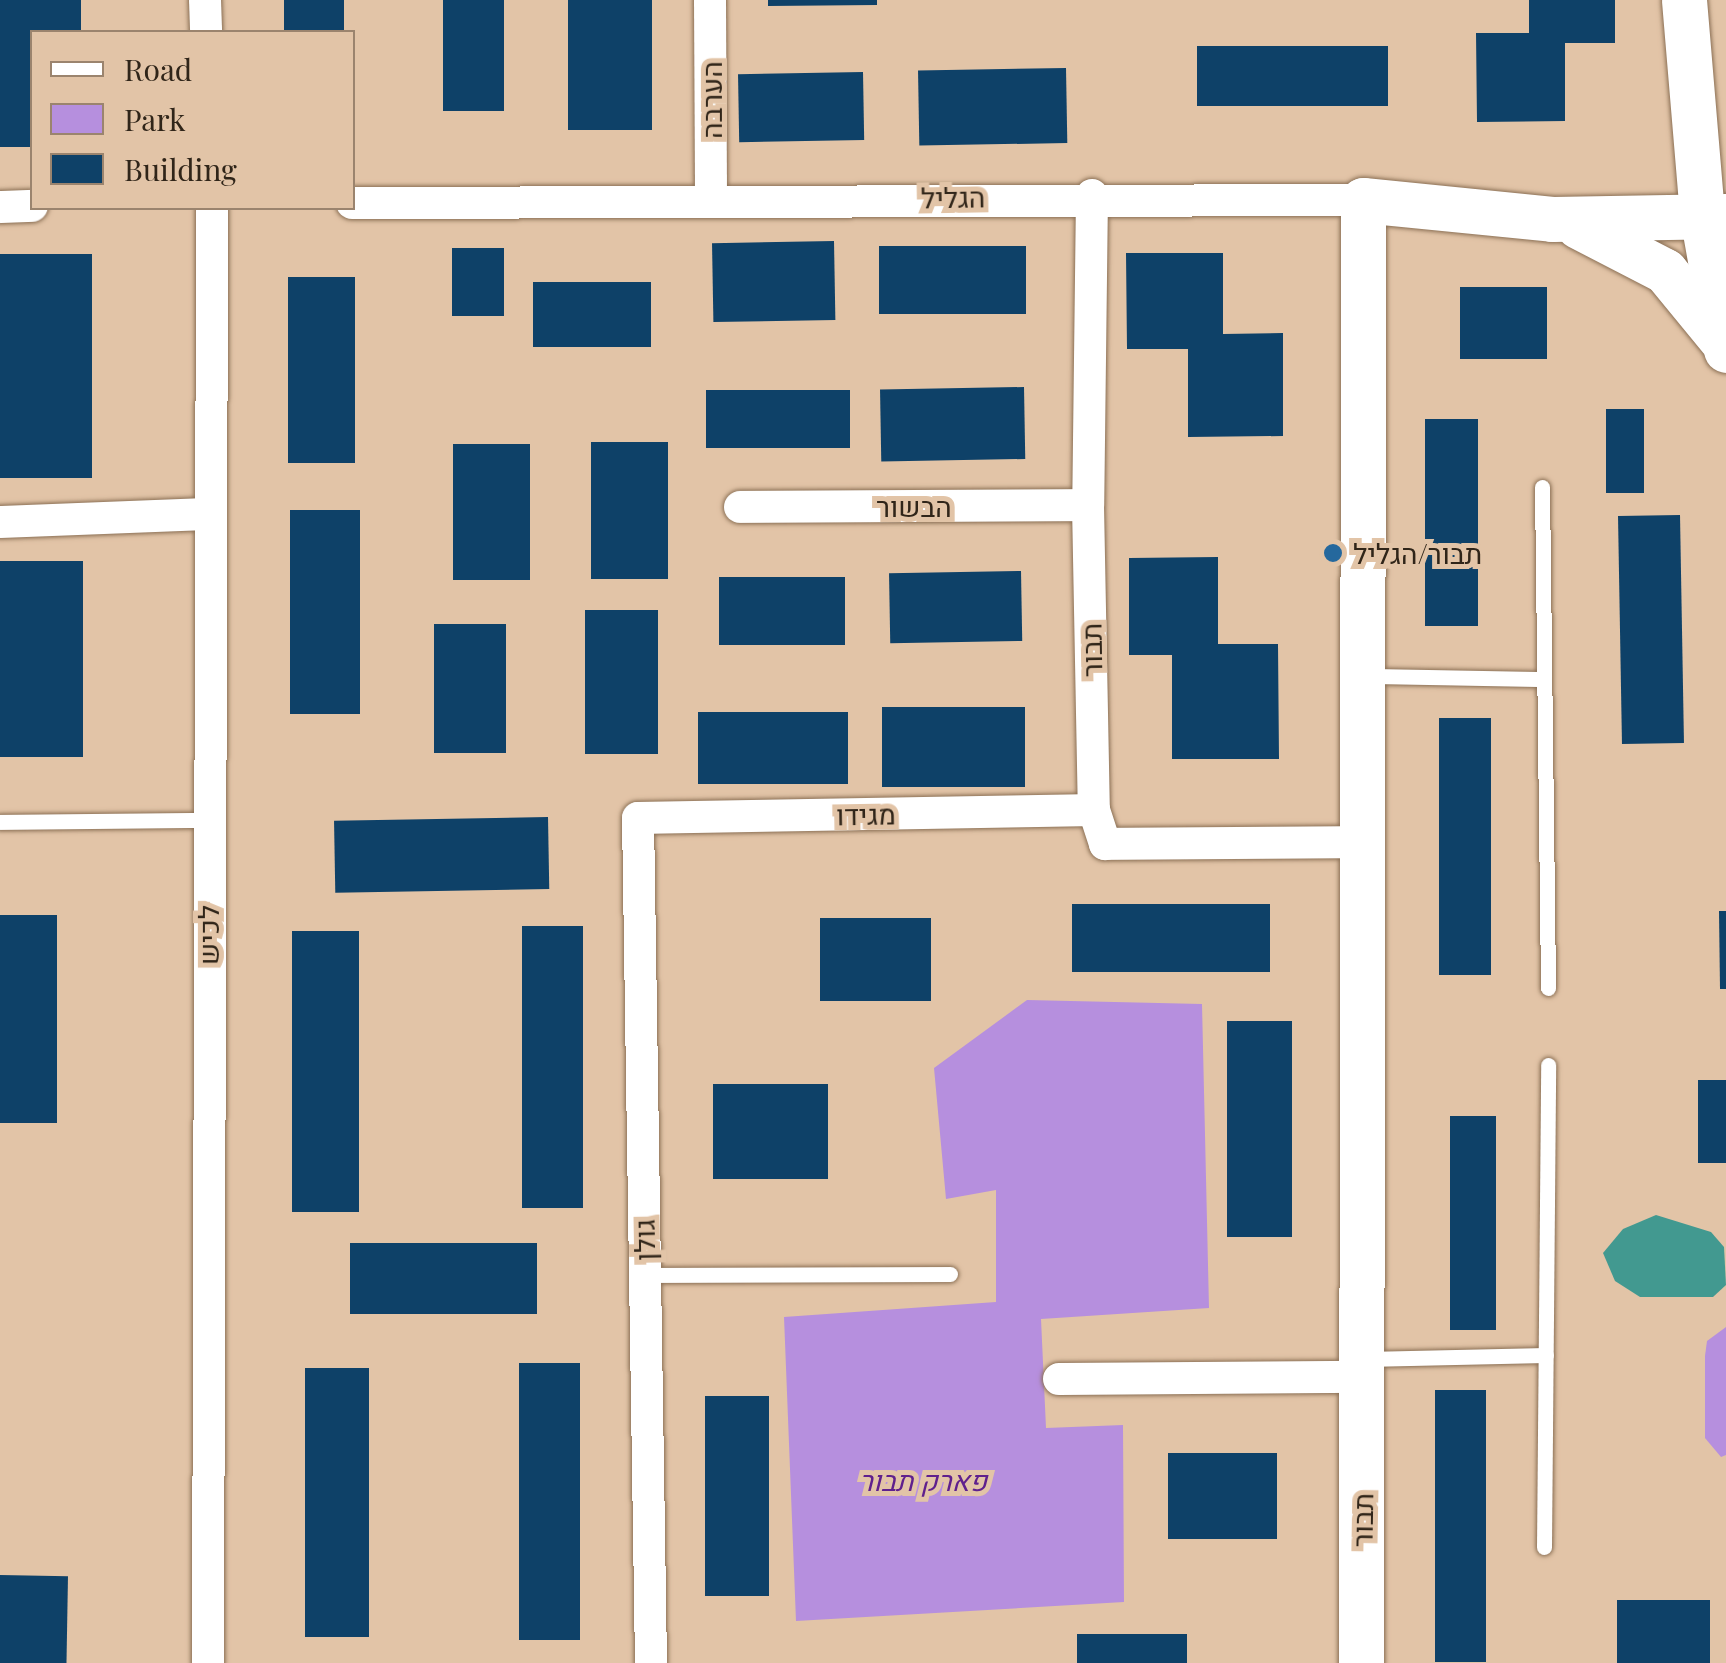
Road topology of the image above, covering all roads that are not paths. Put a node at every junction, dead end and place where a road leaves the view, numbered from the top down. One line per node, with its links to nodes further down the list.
1 (206, 0): 4 (street)
2 (710, 0): 8 (street, הערבה)
3 (1684, 0): 5 (street)
4 (206, 30)
5 (1690, 62): 6 (street); 14 (street)
6 (1726, 134)
7 (1092, 195): 8 (street, הגליל); 9 (street, הגליל); 18 (street, תבור)
8 (711, 199): 10 (street, הגליל)
9 (1363, 200): 15 (street, הגליל); 22 (street, תבור)
10 (355, 203)
11 (0, 206): 12 (street)
12 (30, 206)
13 (212, 210): 20 (street, לכיש)
14 (1714, 216): 15 (street, הגליל); 16 (street)
15 (1552, 219): 16 (street, הגליל)
16 (1726, 348)
17 (1542, 487): 23 (lane)
18 (1088, 504): 19 (street, הבשור); 24 (street, תבור)
19 (740, 507)
20 (210, 514): 21 (street); 26 (street, לכיש)
21 (0, 522)
22 (1363, 676): 23 (lane); 28 (street, תבור)
23 (1544, 680): 29 (lane)
24 (1094, 810): 25 (street, מגידו); 28 (street)
25 (638, 818): 32 (street, גולן)
26 (208, 820): 27 (lane); 37 (street, לכיש)
27 (0, 822)
28 (1364, 842): 34 (street, תבור)
29 (1548, 988)
30 (1548, 1064): 33 (lane)
31 (950, 1274): 32 (lane)
32 (645, 1275): 38 (street, גולן)
33 (1546, 1355): 34 (lane); 36 (lane)
34 (1363, 1368): 35 (street); 39 (street, תבור)
35 (1058, 1379)
36 (1544, 1547)
37 (208, 1663)
38 (651, 1663)
39 (1360, 1663)

